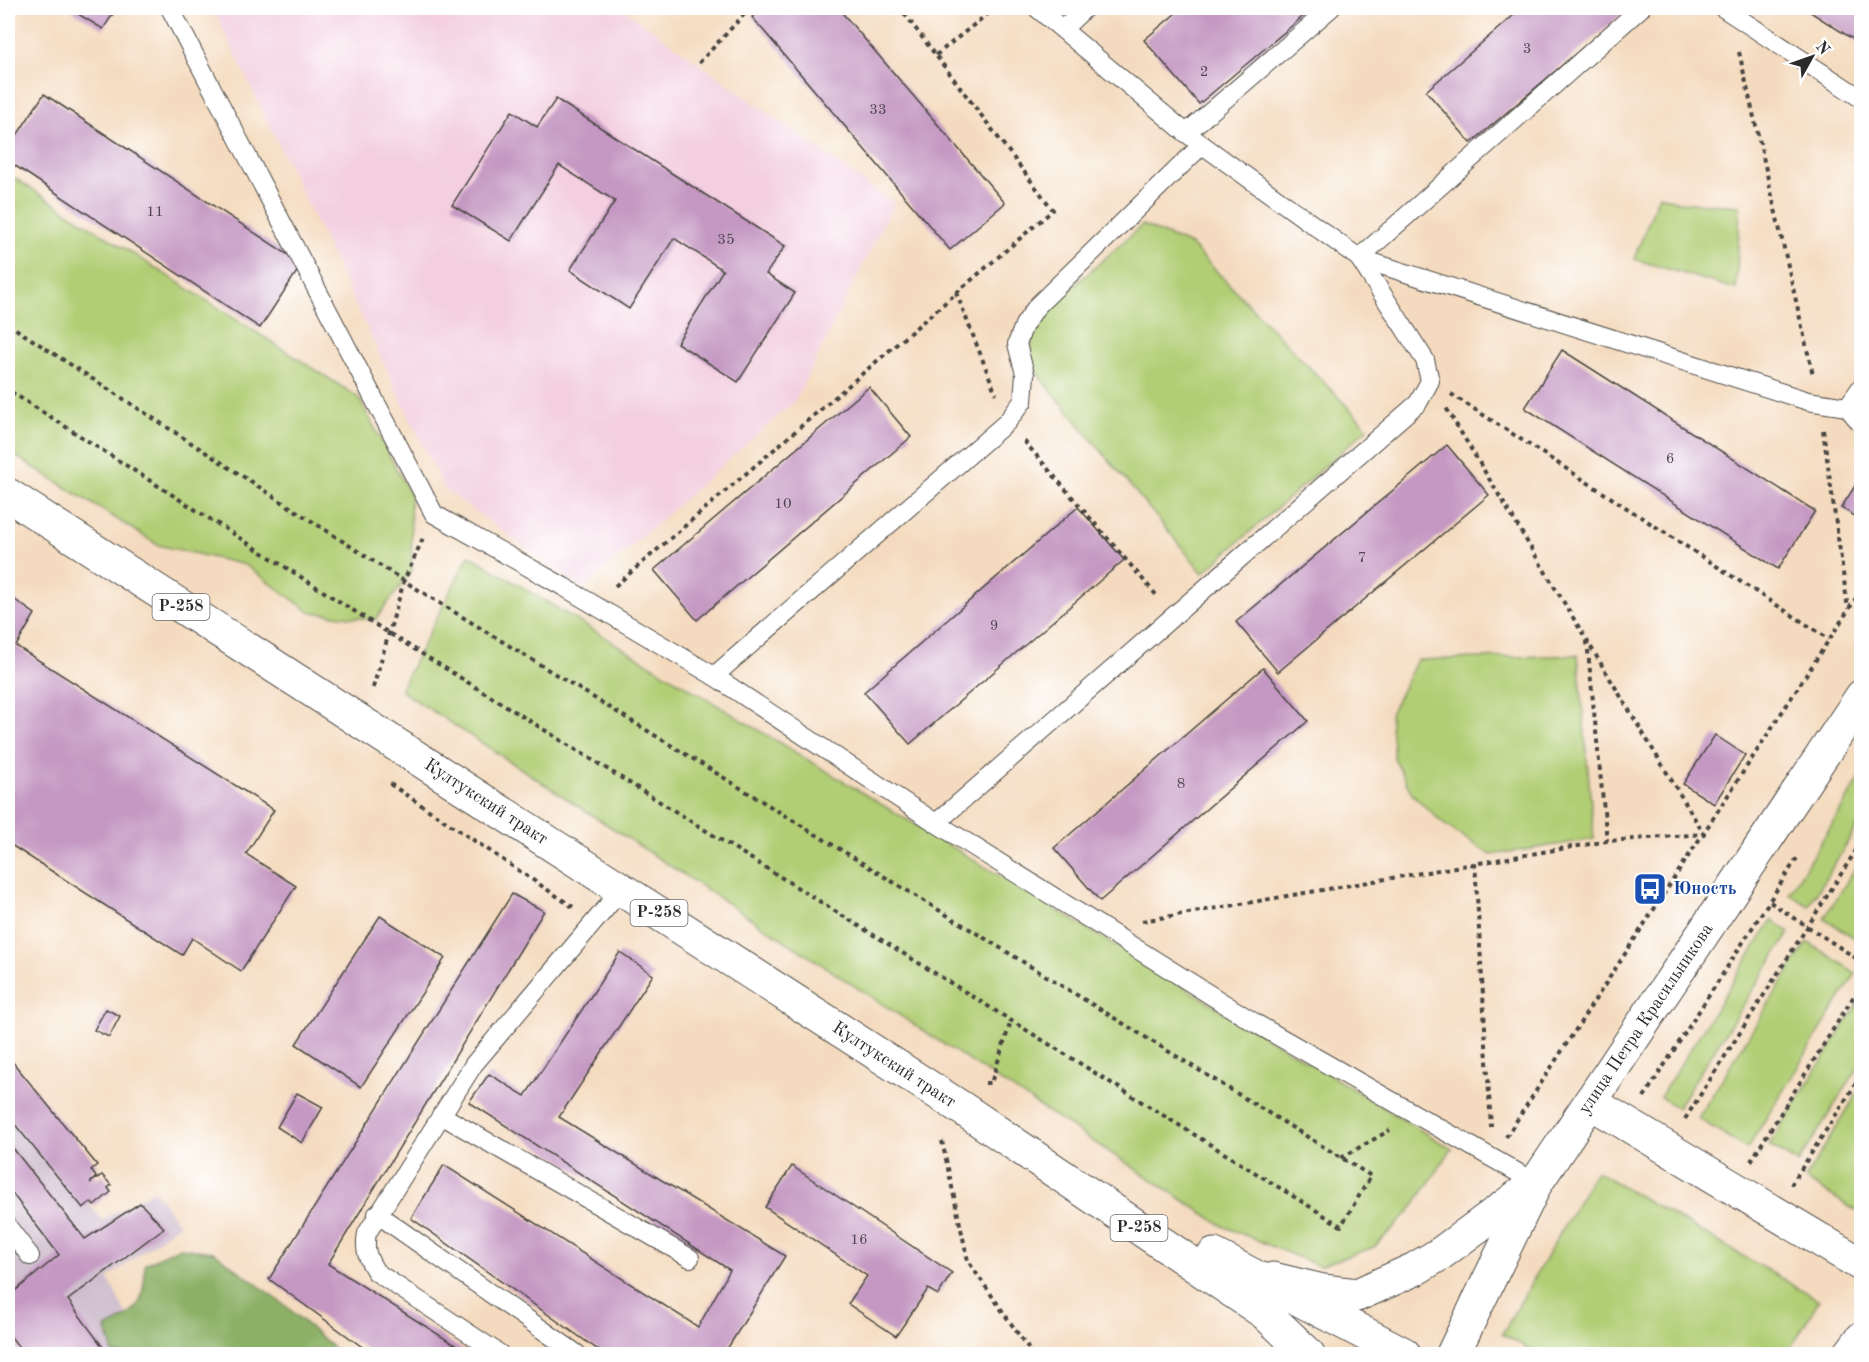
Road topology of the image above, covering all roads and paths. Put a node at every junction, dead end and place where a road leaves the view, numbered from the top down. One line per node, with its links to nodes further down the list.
1 (170, 8): 27 (lane)
2 (750, 8): 12 (path)
3 (900, 8): 11 (path)
4 (995, 8): 11 (path)
5 (1037, 8): 10 (lane)
6 (1085, 8): 10 (lane)
7 (1331, 8): 14 (lane)
8 (1641, 8): 16 (lane)
9 (1727, 10): 13 (lane); 22 (path)
10 (1063, 29): 14 (lane)
11 (936, 55): 17 (path)
12 (699, 63)
13 (1862, 99)
14 (1186, 133): 15 (lane)
15 (1202, 145): 16 (lane); 24 (lane)
16 (1359, 258): 19 (lane); 22 (lane)
17 (956, 292): 24 (path); 30 (path)
18 (8, 324): 28 (path)
19 (1430, 381): 32 (lane); 34 (path); 35 (path)
20 (1862, 386): 23 (lane)
21 (8, 390): 33 (path)
22 (1819, 402): 23 (lane); 31 (path)
23 (1846, 407): 25 (lane)
24 (1007, 422): 32 (path); 36 (lane)
25 (1862, 425)
26 (8, 495): 45 (main road, Култукский тракт / Р-258)
27 (434, 514): 28 (path); 30 (lane)
28 (404, 581): 33 (path); 59 (path)
29 (1862, 589): 31 (path)
30 (594, 605): 36 (lane)
31 (1848, 610): 35 (path)
32 (1174, 615): 40 (lane)
33 (387, 632): 37 (path); 59 (path)
34 (1587, 638): 41 (path); 42 (path)
35 (1829, 639): 41 (path)
36 (714, 676): 40 (lane)
37 (373, 688)
38 (1862, 696): 53 (main road, улица Петра Красильникова)
39 (387, 782): 46 (path)
40 (936, 823): 47 (lane)
41 (1704, 834): 42 (path); 60 (path)
42 (1607, 841): 44 (path)
43 (1862, 841): 48 (path)
44 (1474, 863): 47 (path); 60 (path)
45 (622, 889): 46 (lane); 54 (main road, Култукский тракт / Р-258)
46 (594, 922): 56 (lane)
47 (1103, 927): 55 (lane)
48 (1808, 927): 49 (path); 52 (path); 57 (path)
49 (1862, 962)
50 (1862, 983): 61 (path)
51 (1862, 1074): 63 (path)
52 (1643, 1099)
53 (1590, 1102): 62 (main road, улица Петра Красильникова); 68 (main road)
54 (963, 1109): 69 (main road, Р-258); 74 (main road, Р-258)
55 (1416, 1114): 59 (path); 60 (lane)
56 (441, 1115): 64 (lane); 67 (lane)
57 (1683, 1122)
58 (942, 1141): 73 (path)
59 (1341, 1158)
60 (1492, 1158): 62 (lane)
61 (1751, 1162)
62 (1536, 1183): 69 (main road); 76 (main road, улица Петра Красильникова)
63 (1791, 1186)
64 (377, 1214): 71 (lane); 72 (lane)
65 (8, 1227): 66 (lane)
66 (30, 1256)
67 (690, 1258)
68 (1862, 1265)
69 (1243, 1272): 75 (main road, Р-258)
70 (1862, 1338): 77 (main road)
71 (500, 1354)
72 (577, 1354)
73 (1032, 1354)
74 (1308, 1354)
75 (1404, 1354)
76 (1453, 1354)
77 (1850, 1354)

